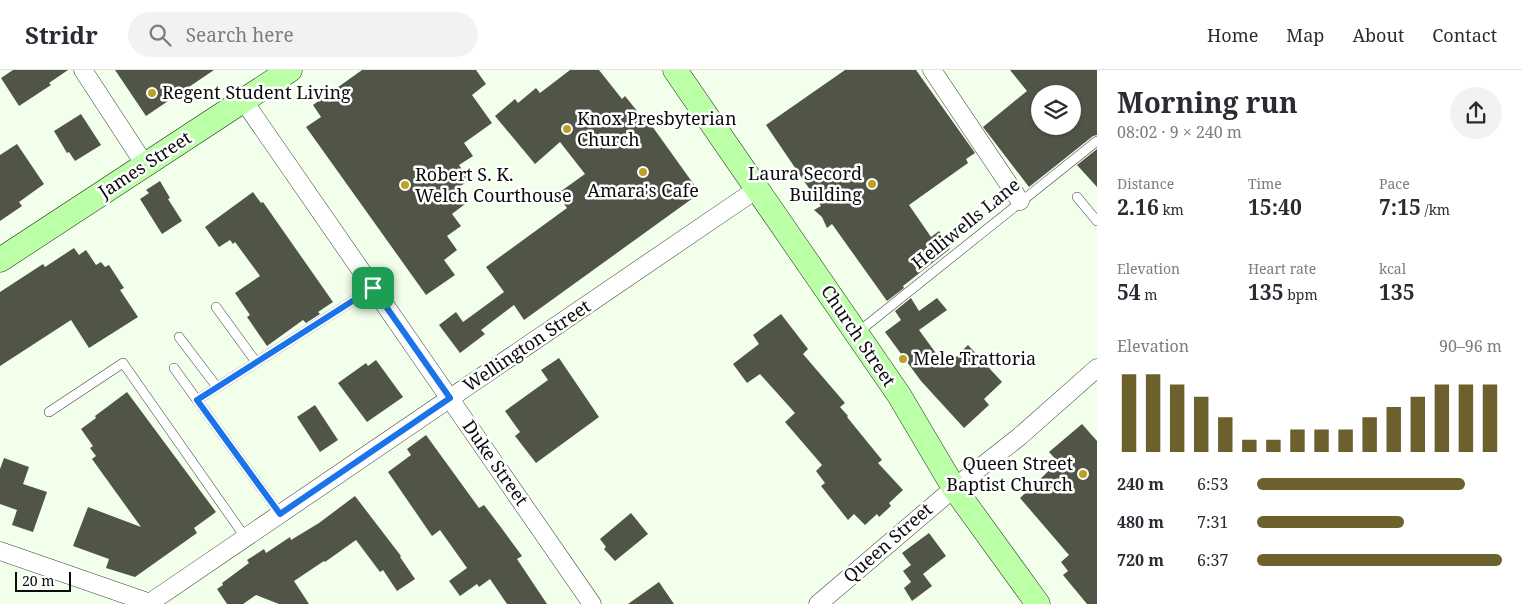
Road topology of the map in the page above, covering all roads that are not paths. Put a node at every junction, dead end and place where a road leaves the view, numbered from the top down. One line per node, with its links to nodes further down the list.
1 (83, 70): 7 (street)
2 (290, 70): 5 (street, James Street)
3 (675, 70): 8 (street, Church Street)
4 (932, 70): 10 (street)
5 (244, 100): 7 (street, James Street); 13 (street, Duke Street)
6 (1097, 141): 10 (lane, Helliwells Lane)
7 (145, 165): 12 (street, James Street)
8 (757, 189): 15 (street, Church Street); 21 (street, Wellington Street)
9 (1077, 197): 11 (lane)
10 (1020, 201): 15 (lane, Helliwells Lane)
11 (1097, 221)
12 (0, 260)
13 (373, 288): 17 (lane); 21 (street, Duke Street)
14 (216, 307): 17 (lane)
15 (857, 334): 24 (street, Church Street)
16 (179, 337): 20 (lane)
17 (256, 362): 20 (lane)
18 (174, 368): 22 (lane)
19 (1097, 368): 24 (street, Queen Street)
20 (217, 387): 22 (lane)
21 (450, 398): 25 (street, Wellington Street); 29 (street, Duke Street)
22 (197, 400): 25 (lane)
23 (50, 412): 26 (lane)
24 (954, 488): 30 (street, Queen Street); 31 (street, Church Street)
25 (280, 514): 26 (street, Wellington Street)
26 (245, 537): 28 (street, Wellington Street)
27 (0, 550): 28 (street)
28 (150, 604)
29 (592, 604)
30 (818, 604)
31 (1038, 604)

